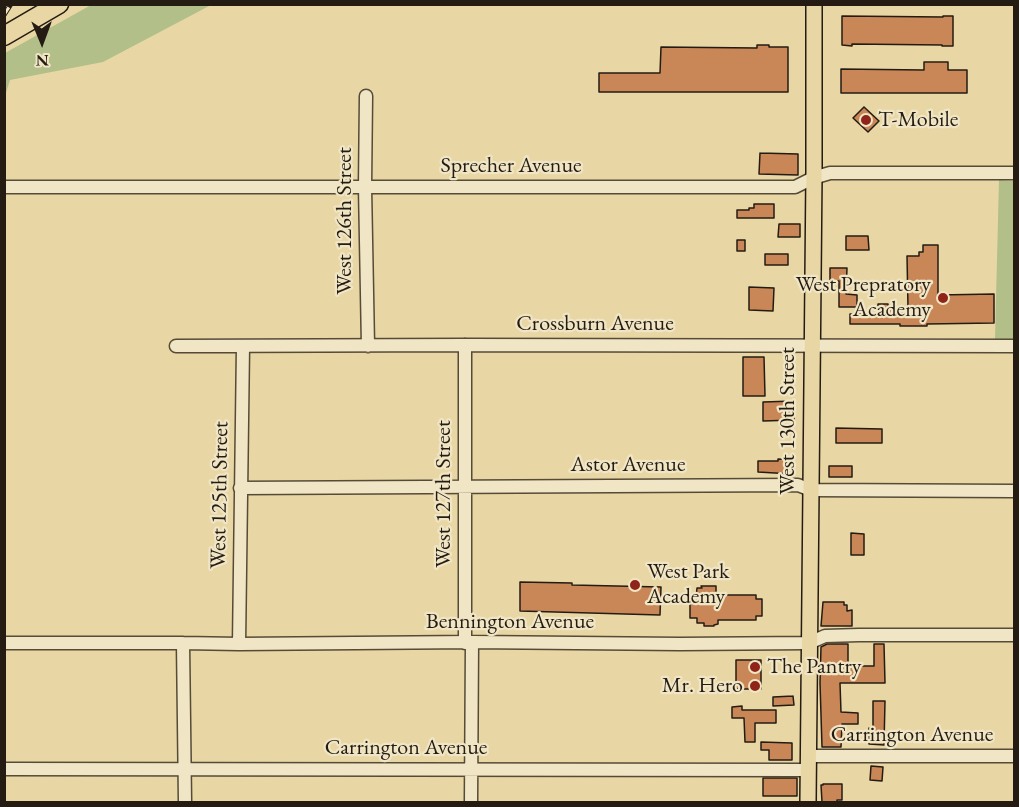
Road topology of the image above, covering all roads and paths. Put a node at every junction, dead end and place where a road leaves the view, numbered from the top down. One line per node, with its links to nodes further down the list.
1 (814, 4): 6 (main road, West 130th Street)
2 (55, 7): 3 (highway)
3 (4, 36)
4 (366, 96): 8 (street, West 126th Street)
5 (1014, 173): 6 (street, Sprecher Avenue)
6 (813, 178): 8 (street, Sprecher Avenue); 13 (main road, West 130th Street)
7 (4, 187): 8 (street, Sprecher Avenue)
8 (365, 187): 12 (street, West 126th Street)
9 (465, 345): 12 (street, Crossburn Avenue); 13 (street, Crossburn Avenue); 15 (street, West 127th Street)
10 (176, 346): 11 (street, Crossburn Avenue)
11 (243, 346): 12 (street, Crossburn Avenue); 16 (street, West 125th Street)
12 (368, 346)
13 (811, 346): 14 (street, Crossburn Avenue); 17 (main road, West 130th Street)
14 (1014, 346)
15 (465, 487): 16 (street, Astor Avenue); 17 (street, Astor Avenue); 22 (street, West 127th Street)
16 (240, 488): 24 (street, West 125th Street)
17 (811, 490): 18 (street, Astor Avenue); 23 (main road, West 130th Street)
18 (1014, 491)
19 (1014, 635): 23 (street, Bennington Avenue)
20 (4, 643): 21 (street, Bennington Avenue)
21 (183, 643): 24 (street, Bennington Avenue); 28 (street)
22 (469, 643): 23 (street, Bennington Avenue); 24 (street, Bennington Avenue); 29 (street, West 127th Street)
23 (809, 643): 26 (main road, West 130th Street)
24 (239, 644)
25 (1014, 756): 26 (street, Carrington Avenue)
26 (808, 763): 29 (street, Carrington Avenue); 32 (main road, West 130th Street)
27 (4, 769): 28 (street, Carrington Avenue)
28 (185, 769): 29 (street, Carrington Avenue); 30 (street)
29 (470, 769): 31 (street, West 127th Street)
30 (185, 802)
31 (471, 802)
32 (808, 802)

